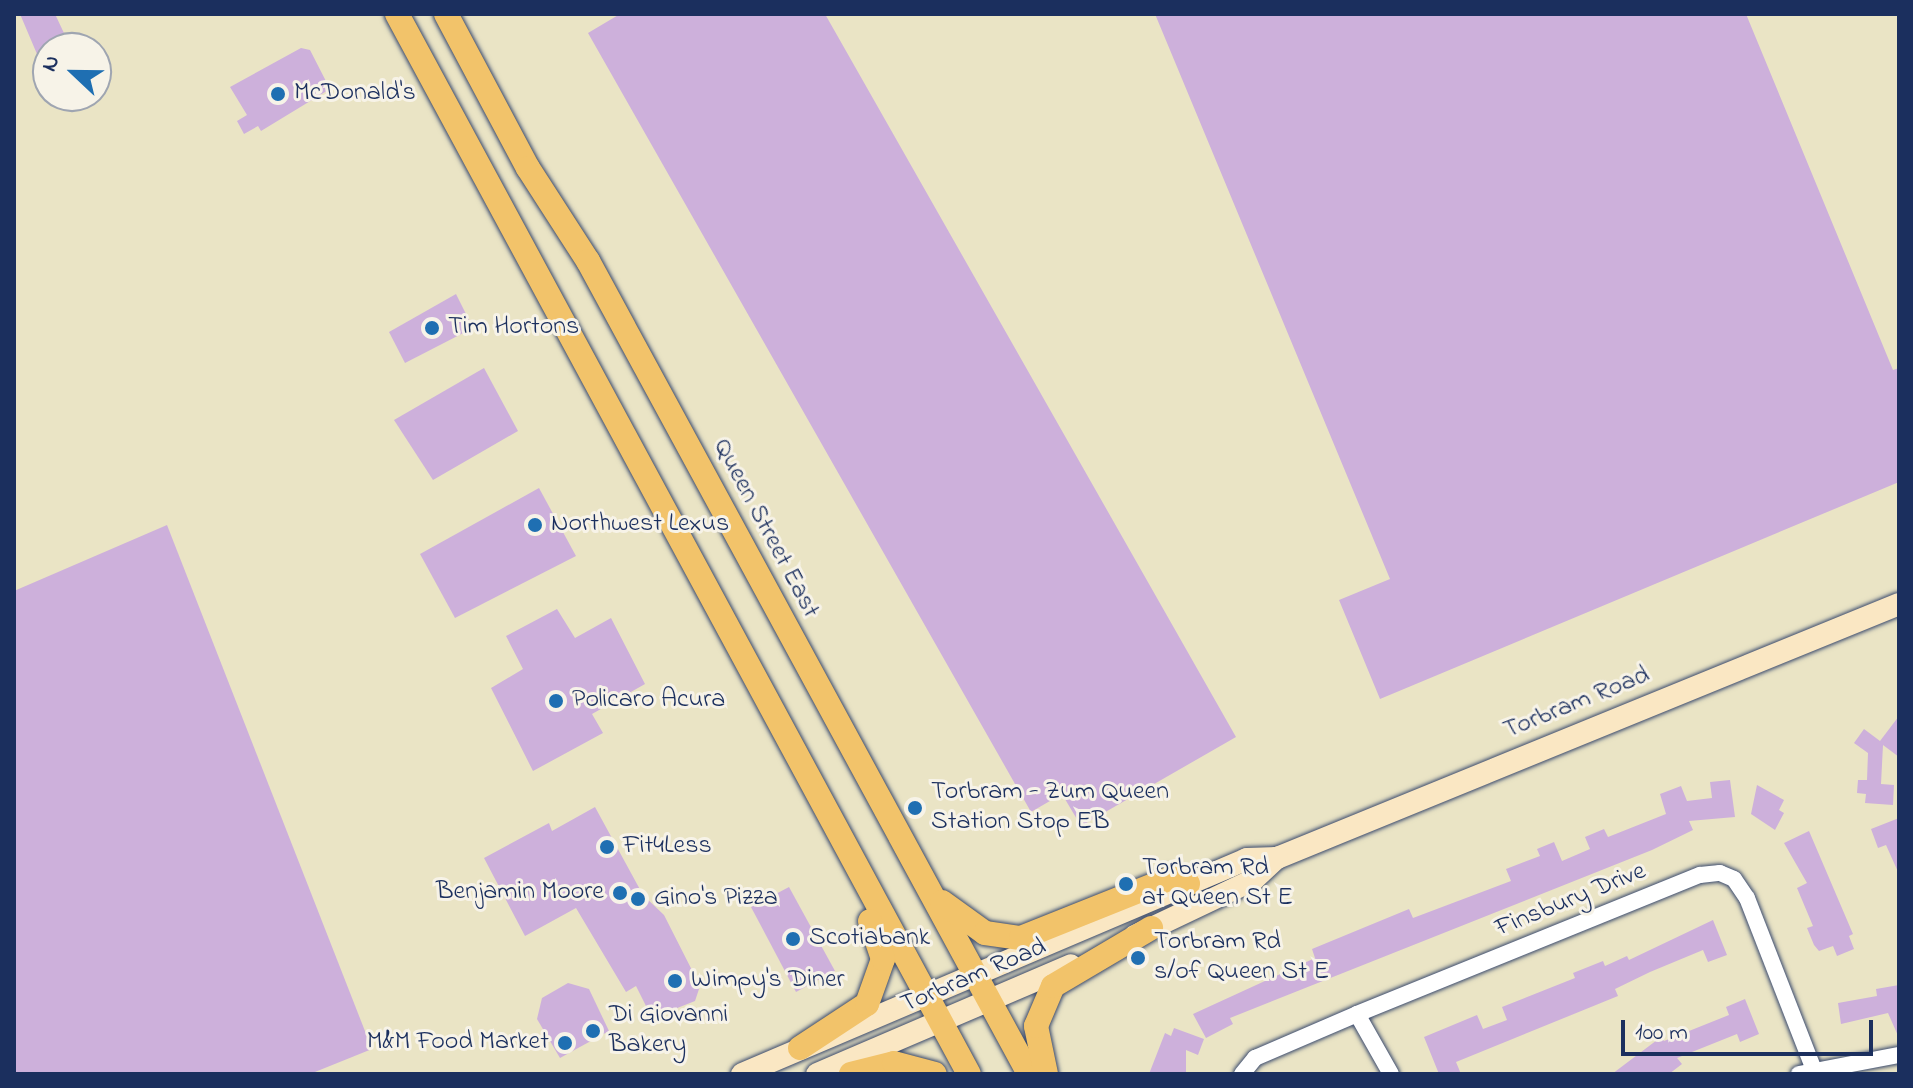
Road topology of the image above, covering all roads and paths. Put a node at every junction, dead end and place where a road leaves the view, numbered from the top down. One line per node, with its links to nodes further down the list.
1 (397, 14): 4 (main road)
2 (446, 14): 5 (main road, Queen Street East)
3 (1899, 604): 6 (main road, Torbram Road)
4 (837, 830): 10 (main road); 14 (main road)
5 (900, 838): 7 (main road); 9 (main road, Queen Street East)
6 (1277, 858): 7 (main road, Torbram Road); 8 (main road, Torbram Road)
7 (1188, 884): 9 (main road, Torbram Road)
8 (1151, 928): 11 (main road, Torbram Road); 23 (main road)
9 (974, 973): 10 (main road, Torbram Road); 11 (main road, Queen Street East)
10 (925, 994): 13 (main road); 14 (main road, Torbram Road)
11 (989, 1001): 13 (main road, Torbram Road); 22 (main road, Queen Street East)
12 (1357, 1014): 16 (street, Finsbury Drive); 24 (street, Finsbury Drive); 25 (street)
13 (940, 1022): 18 (main road, Torbram Road); 21 (main road)
14 (800, 1048): 17 (main road, Torbram Road)
15 (1899, 1055): 16 (street)
16 (1806, 1072)
17 (742, 1074)
18 (817, 1074)
19 (851, 1074): 20 (main road)
20 (935, 1074)
21 (969, 1074)
22 (1029, 1074)
23 (1046, 1074)
24 (1242, 1074)
25 (1391, 1074)

